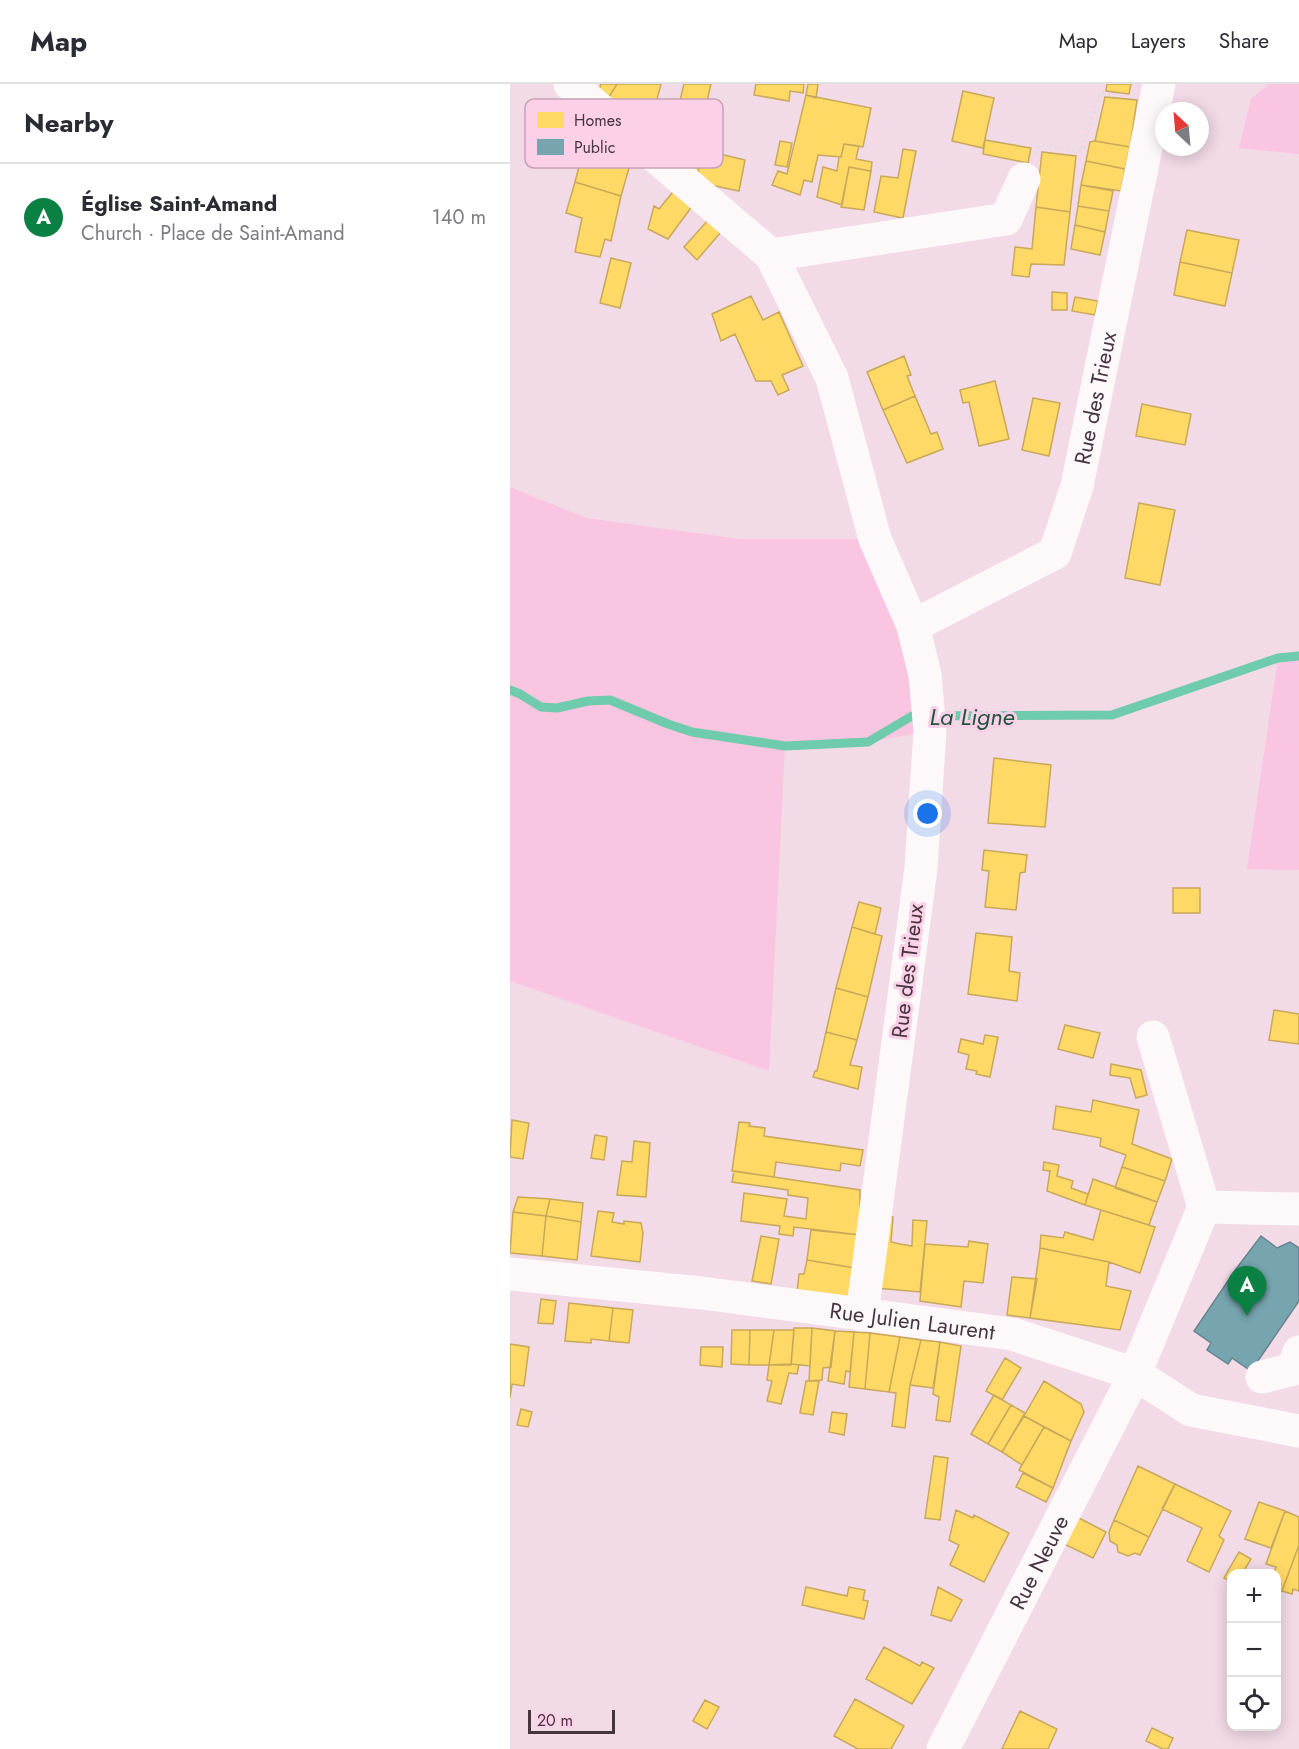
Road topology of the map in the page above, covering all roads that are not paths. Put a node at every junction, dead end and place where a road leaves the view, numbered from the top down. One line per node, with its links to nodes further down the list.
1 (570, 84): 3 (street, Rue des Trieux)
2 (1157, 92): 7 (street, Rue des Trieux)
3 (588, 99)
4 (669, 168): 6 (street, Rue des Trieux)
5 (1024, 179): 6 (street)
6 (771, 255): 7 (street, Rue des Trieux)
7 (913, 626): 12 (street, Rue des Trieux)
8 (1153, 1037): 9 (street)
9 (1204, 1207): 10 (street); 14 (street, Rue Neuve)
10 (1299, 1209)
11 (510, 1274): 12 (street, Rue Julien Laurent)
12 (862, 1315): 14 (street, Rue Julien Laurent)
13 (1299, 1352): 15 (street)
14 (1135, 1374): 16 (street, Rue Julien Laurent); 17 (street, Rue Neuve)
15 (1262, 1377)
16 (1299, 1431)
17 (942, 1749)

